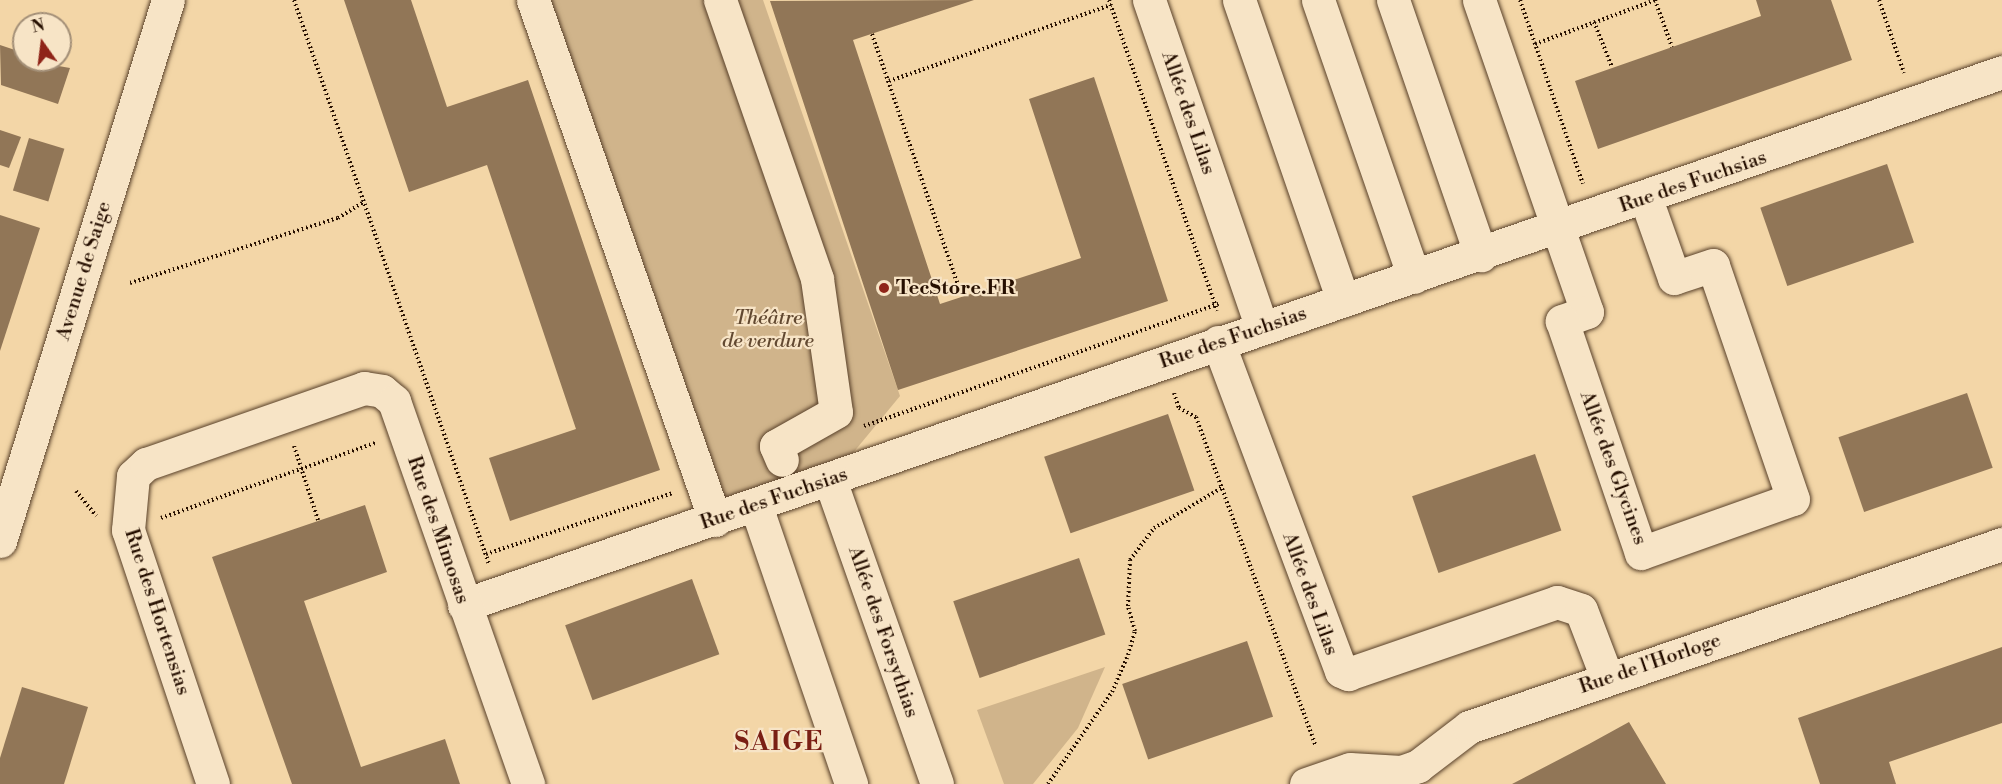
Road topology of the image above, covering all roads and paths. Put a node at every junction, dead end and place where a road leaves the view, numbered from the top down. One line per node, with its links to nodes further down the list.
1 (168, 0): 45 (street, Avenue de Saige)
2 (294, 0): 25 (path)
3 (533, 0): 43 (street)
4 (720, 0): 37 (street)
5 (1149, 0): 32 (street, Allée des Lilas)
6 (1239, 0): 31 (street)
7 (1318, 0): 28 (street)
8 (1393, 0): 27 (street)
9 (1479, 0): 26 (street, Allée des Glycines)
10 (1520, 0): 17 (path)
11 (1656, 0): 14 (path); 18 (path)
12 (1879, 0): 22 (path)
13 (1110, 2): 21 (path); 33 (path)
14 (1643, 2): 15 (path)
15 (1594, 22): 17 (path); 19 (path)
16 (872, 34): 21 (path)
17 (1535, 44): 23 (path)
18 (1672, 47)
19 (1612, 68)
20 (2002, 72): 22 (street, Rue des Fuchsias)
21 (889, 81): 30 (path)
22 (1915, 103): 24 (street, Rue des Fuchsias)
23 (1583, 184)
24 (1646, 199): 26 (street, Rue des Fuchsias); 26 (street, Allée des Glycines)
25 (364, 202): 29 (path); 47 (path)
26 (1559, 229): 27 (street, Rue des Fuchsias)
27 (1481, 255): 28 (street, Rue des Fuchsias)
28 (1414, 277): 31 (street, Rue des Fuchsias)
29 (130, 283)
30 (962, 297)
31 (1343, 301): 32 (street, Rue des Fuchsias)
32 (1262, 328): 33 (street, Rue des Fuchsias)
33 (1222, 341): 34 (street, Rue des Fuchsias); 49 (street, Allée des Lilas)
34 (1162, 361): 39 (street, Rue des Fuchsias); 40 (path)
35 (277, 419): 36 (street, Rue des Mimosas); 38 (path); 44 (street, Rue des Hortensias)
36 (405, 433): 38 (path); 48 (street, Rue des Mimosas)
37 (782, 460)
38 (302, 469): 42 (path); 44 (path)
39 (830, 480): 41 (street, Rue des Fuchsias); 54 (street, Allée des Forsythias)
40 (1223, 487): 50 (path); 55 (path)
41 (756, 506): 43 (street, Rue des Fuchsias); 53 (street)
42 (318, 520)
43 (714, 520): 47 (street, Rue des Fuchsias)
44 (128, 530): 51 (street, Rue des Hortensias)
45 (0, 541)
46 (2002, 544): 49 (street, Rue de l'Horloge)
47 (500, 593): 48 (street, Rue des Fuchsias)
48 (464, 605): 52 (street, Rue des Mimosas)
49 (1606, 678): 50 (street, Rue de l'Horloge)
50 (1320, 779)
51 (213, 784)
52 (528, 784)
53 (851, 784)
54 (937, 784)
55 (1048, 784)

